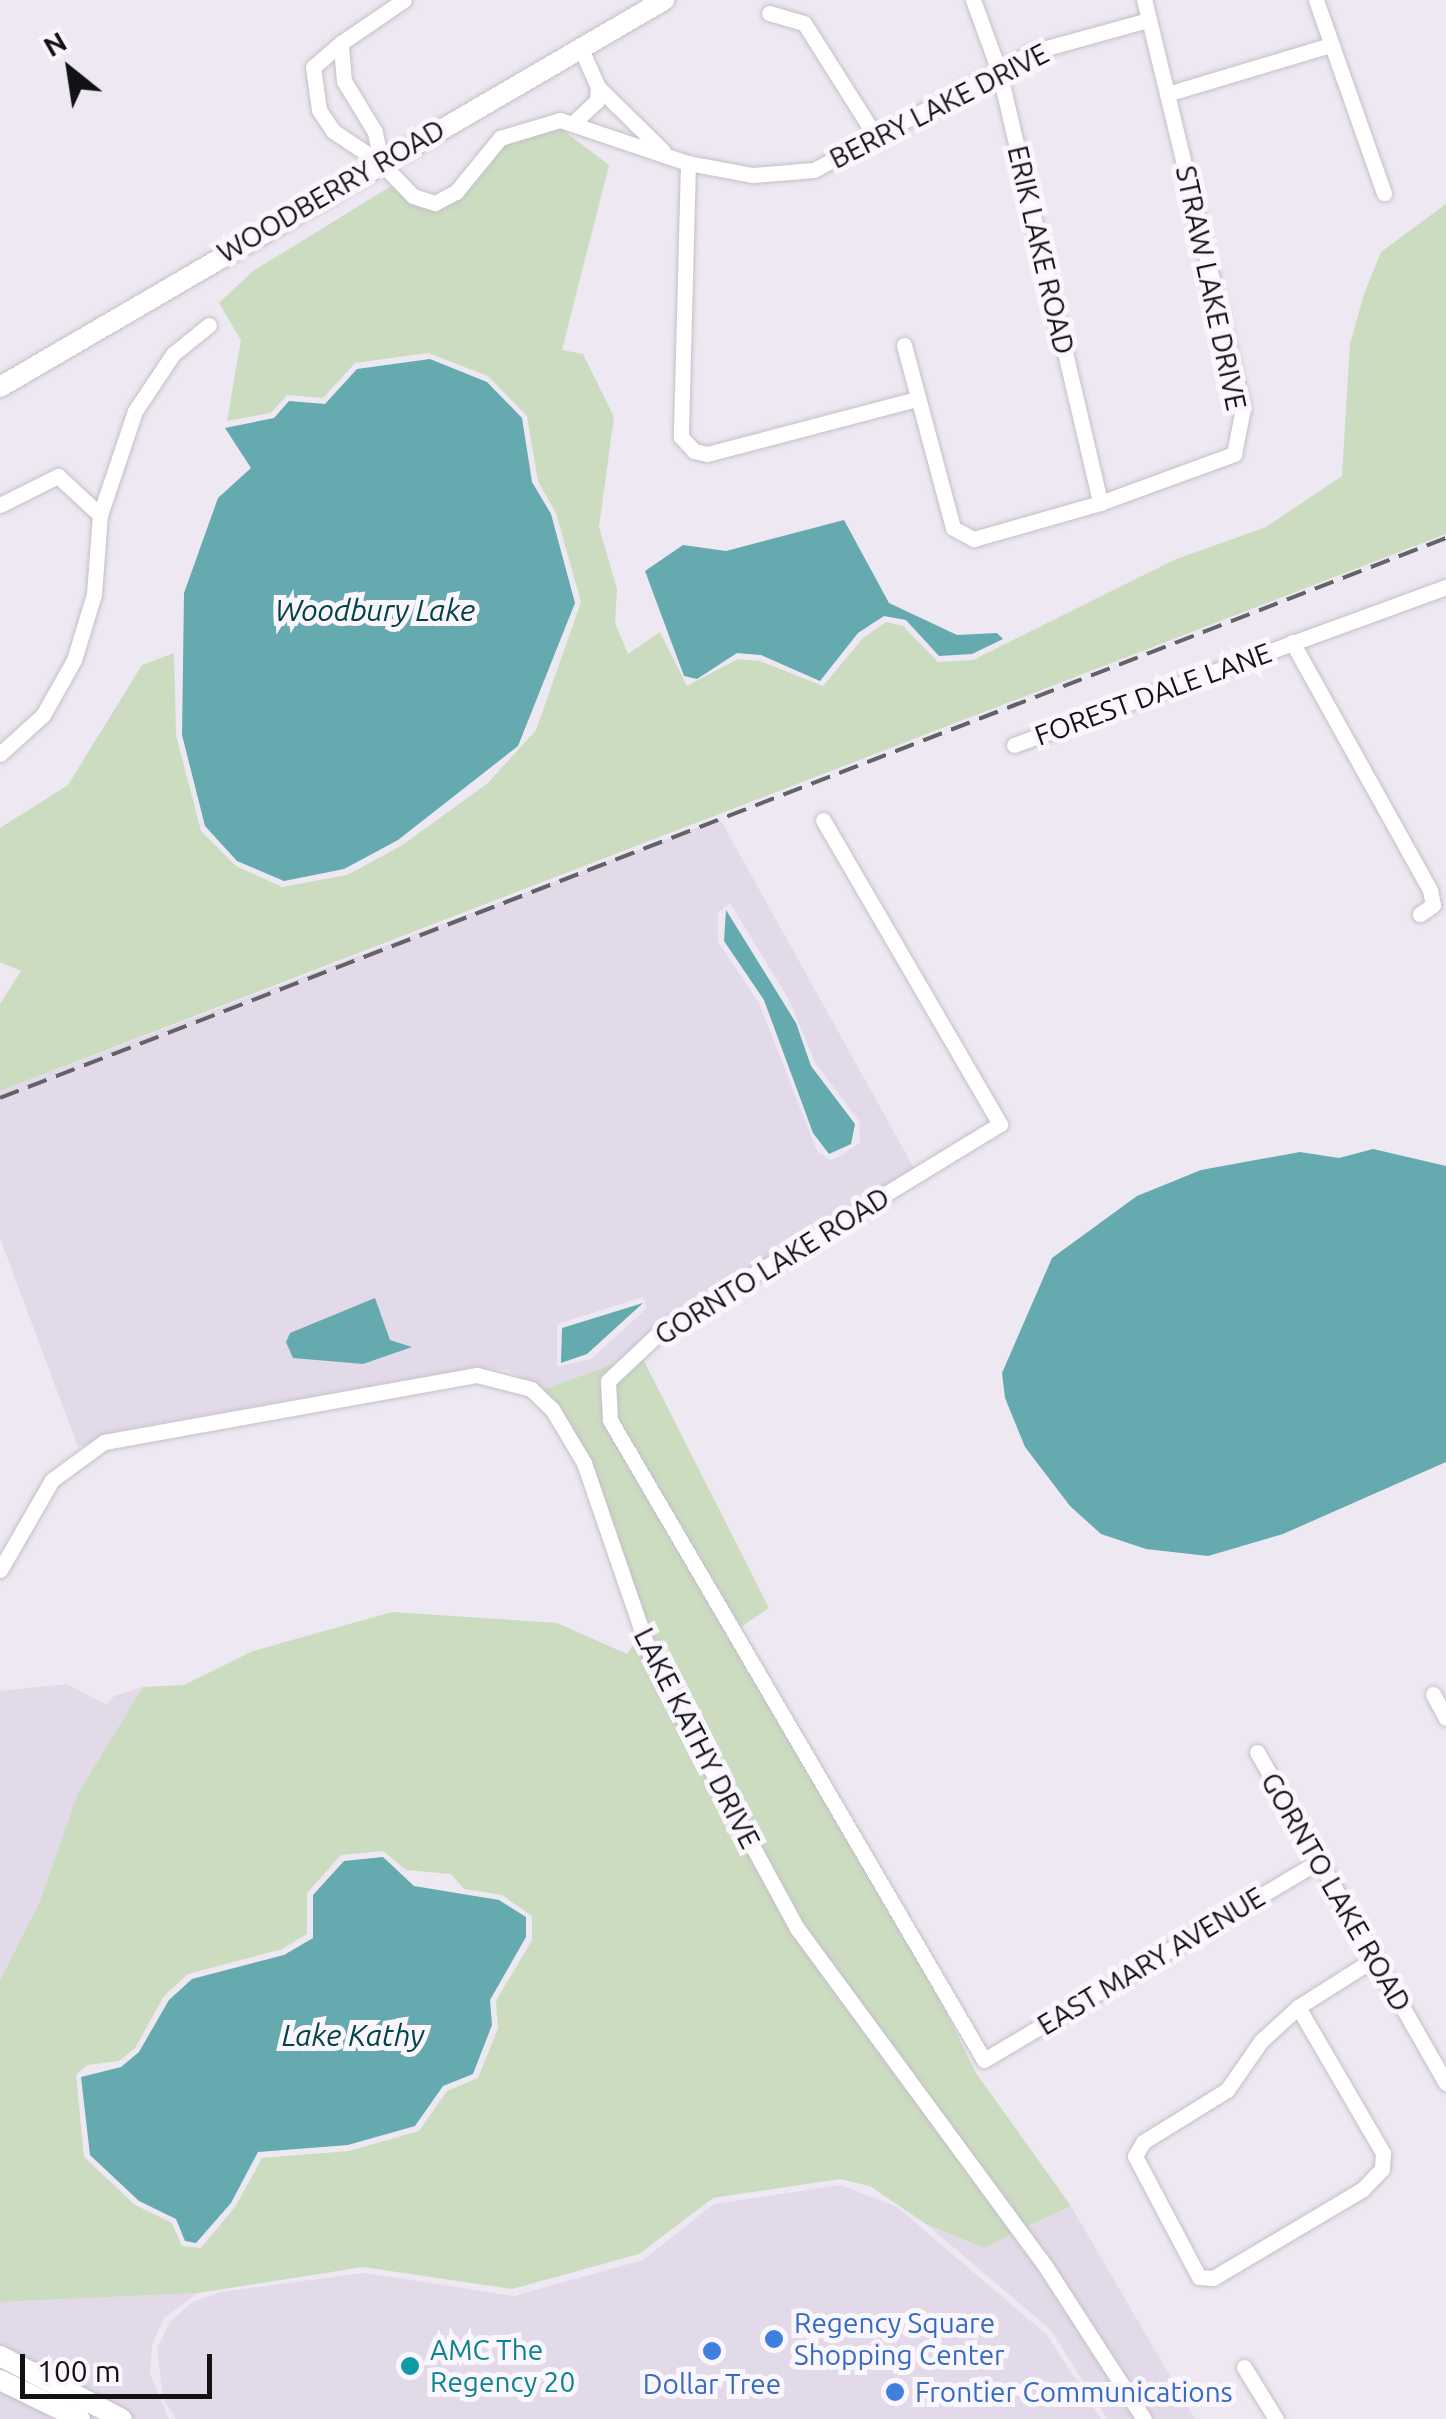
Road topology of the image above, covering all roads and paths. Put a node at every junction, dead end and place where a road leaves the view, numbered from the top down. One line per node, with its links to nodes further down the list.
1 (404, 0): 8 (street)
2 (664, 0): 10 (street, WOODBERRY ROAD)
3 (973, 0): 11 (street, ERIK LAKE ROAD)
4 (1144, 0): 7 (street, STRAW LAKE DRIVE)
5 (1316, 0): 9 (street)
6 (769, 13): 17 (street)
7 (1148, 20): 11 (street, BERRY LAKE DRIVE); 15 (street, STRAW LAKE DRIVE)
8 (342, 43): 12 (street); 13 (street)
9 (1328, 46): 15 (street); 21 (street)
10 (580, 49): 14 (street, BERRY LAKE DRIVE); 19 (street, WOODBERRY ROAD)
11 (999, 71): 17 (street, BERRY LAKE DRIVE); 26 (street, ERIK LAKE ROAD)
12 (344, 74): 13 (street); 19 (street)
13 (312, 77): 19 (street, BERRY LAKE DRIVE)
14 (598, 88): 16 (street); 18 (street, BERRY LAKE DRIVE)
15 (1167, 94): 26 (street, STRAW LAKE DRIVE)
16 (572, 124): 18 (street, BERRY LAKE DRIVE); 19 (street, BERRY LAKE DRIVE)
17 (878, 140): 20 (street, BERRY LAKE DRIVE)
18 (670, 157): 20 (street, BERRY LAKE DRIVE)
19 (380, 162): 24 (street, WOODBERRY ROAD)
20 (688, 163): 25 (street)
21 (1384, 193)
22 (209, 326): 28 (street)
23 (904, 345): 25 (street, STRAW LAKE DRIVE)
24 (0, 386)
25 (917, 399): 26 (street, STRAW LAKE DRIVE)
26 (1100, 503)
27 (0, 506): 28 (street)
28 (100, 515): 32 (street)
29 (1446, 587): 30 (street, FOREST DALE LANE)
30 (1292, 642): 31 (street, FOREST DALE LANE); 34 (street)
31 (1014, 744)
32 (0, 754)
33 (823, 820): 42 (street, GORNTO LAKE ROAD)
34 (1420, 914)
35 (0, 1570): 49 (street, LAKE KATHY DRIVE)
36 (1432, 1694): 37 (street)
37 (1446, 1718)
38 (1257, 1752): 39 (street, GORNTO LAKE ROAD)
39 (1318, 1862): 40 (street, GORNTO LAKE ROAD); 42 (street, EAST MARY AVENUE)
40 (1374, 1959): 41 (street); 43 (street, GORNTO LAKE ROAD)
41 (1298, 2007): 41 (street)
42 (984, 2060)
43 (1446, 2084)
44 (0, 2356): 47 (street)
45 (1244, 2366): 50 (street)
46 (0, 2380): 48 (street)
47 (119, 2418)
48 (80, 2419)
49 (1144, 2419)
50 (1276, 2419)

